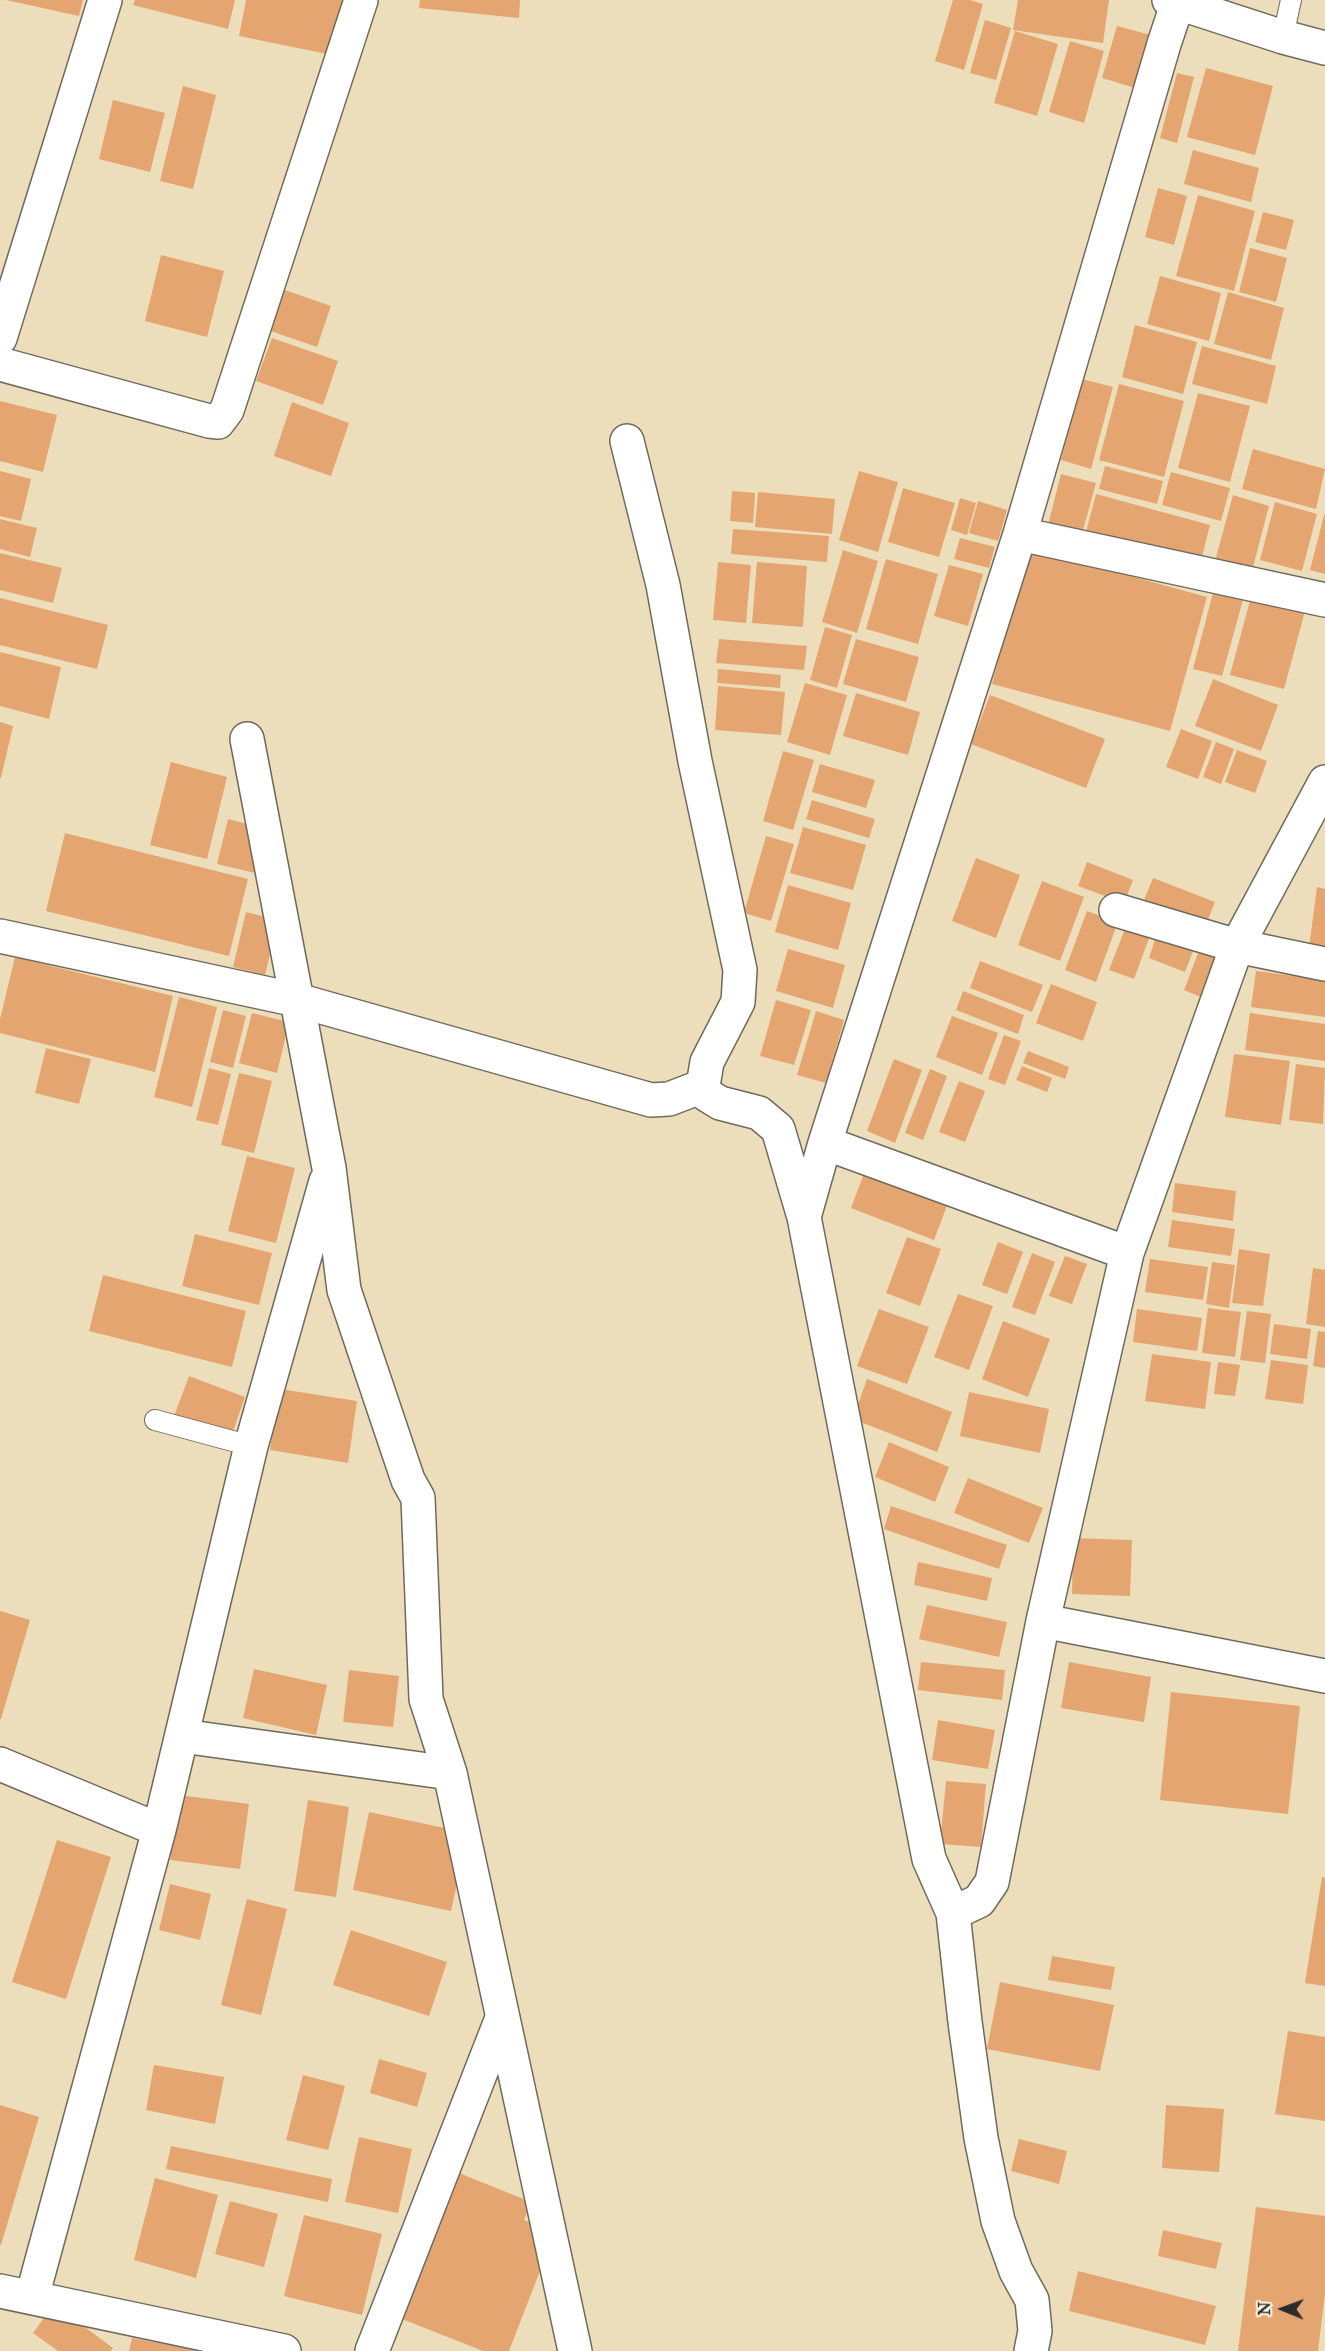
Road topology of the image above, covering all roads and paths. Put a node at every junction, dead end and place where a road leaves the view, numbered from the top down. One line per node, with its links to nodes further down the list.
1 (105, 0): 7 (street)
2 (361, 0): 8 (street)
3 (1291, 0): 5 (lane)
4 (1174, 1): 5 (street); 10 (street)
5 (1283, 37): 6 (street)
6 (1325, 48)
7 (0, 338)
8 (0, 364)
9 (627, 441): 19 (street)
10 (1020, 534): 11 (street); 20 (street)
11 (1325, 600)
12 (247, 739): 18 (street)
13 (1325, 782): 16 (street)
14 (1116, 910): 16 (street)
15 (0, 936): 18 (street)
16 (1237, 946): 17 (street); 23 (street)
17 (1325, 964)
18 (297, 1000): 19 (street); 21 (street)
19 (703, 1086): 22 (street)
20 (825, 1143): 22 (street); 23 (street)
21 (330, 1168): 25 (street); 30 (street)
22 (804, 1217): 32 (street)
23 (1127, 1253): 26 (street)
24 (155, 1420): 25 (lane)
25 (250, 1446): 28 (street)
26 (1043, 1621): 27 (street); 32 (street)
27 (1325, 1676)
28 (182, 1736): 30 (street); 31 (street)
29 (0, 1764): 31 (street)
30 (450, 1773): 33 (street)
31 (159, 1830): 35 (street)
32 (953, 1913): 39 (street)
33 (502, 2018): 37 (street); 38 (street)
34 (0, 2291): 35 (street)
35 (32, 2297): 36 (street)
36 (284, 2351)
37 (372, 2351)
38 (575, 2351)
39 (1031, 2351)

